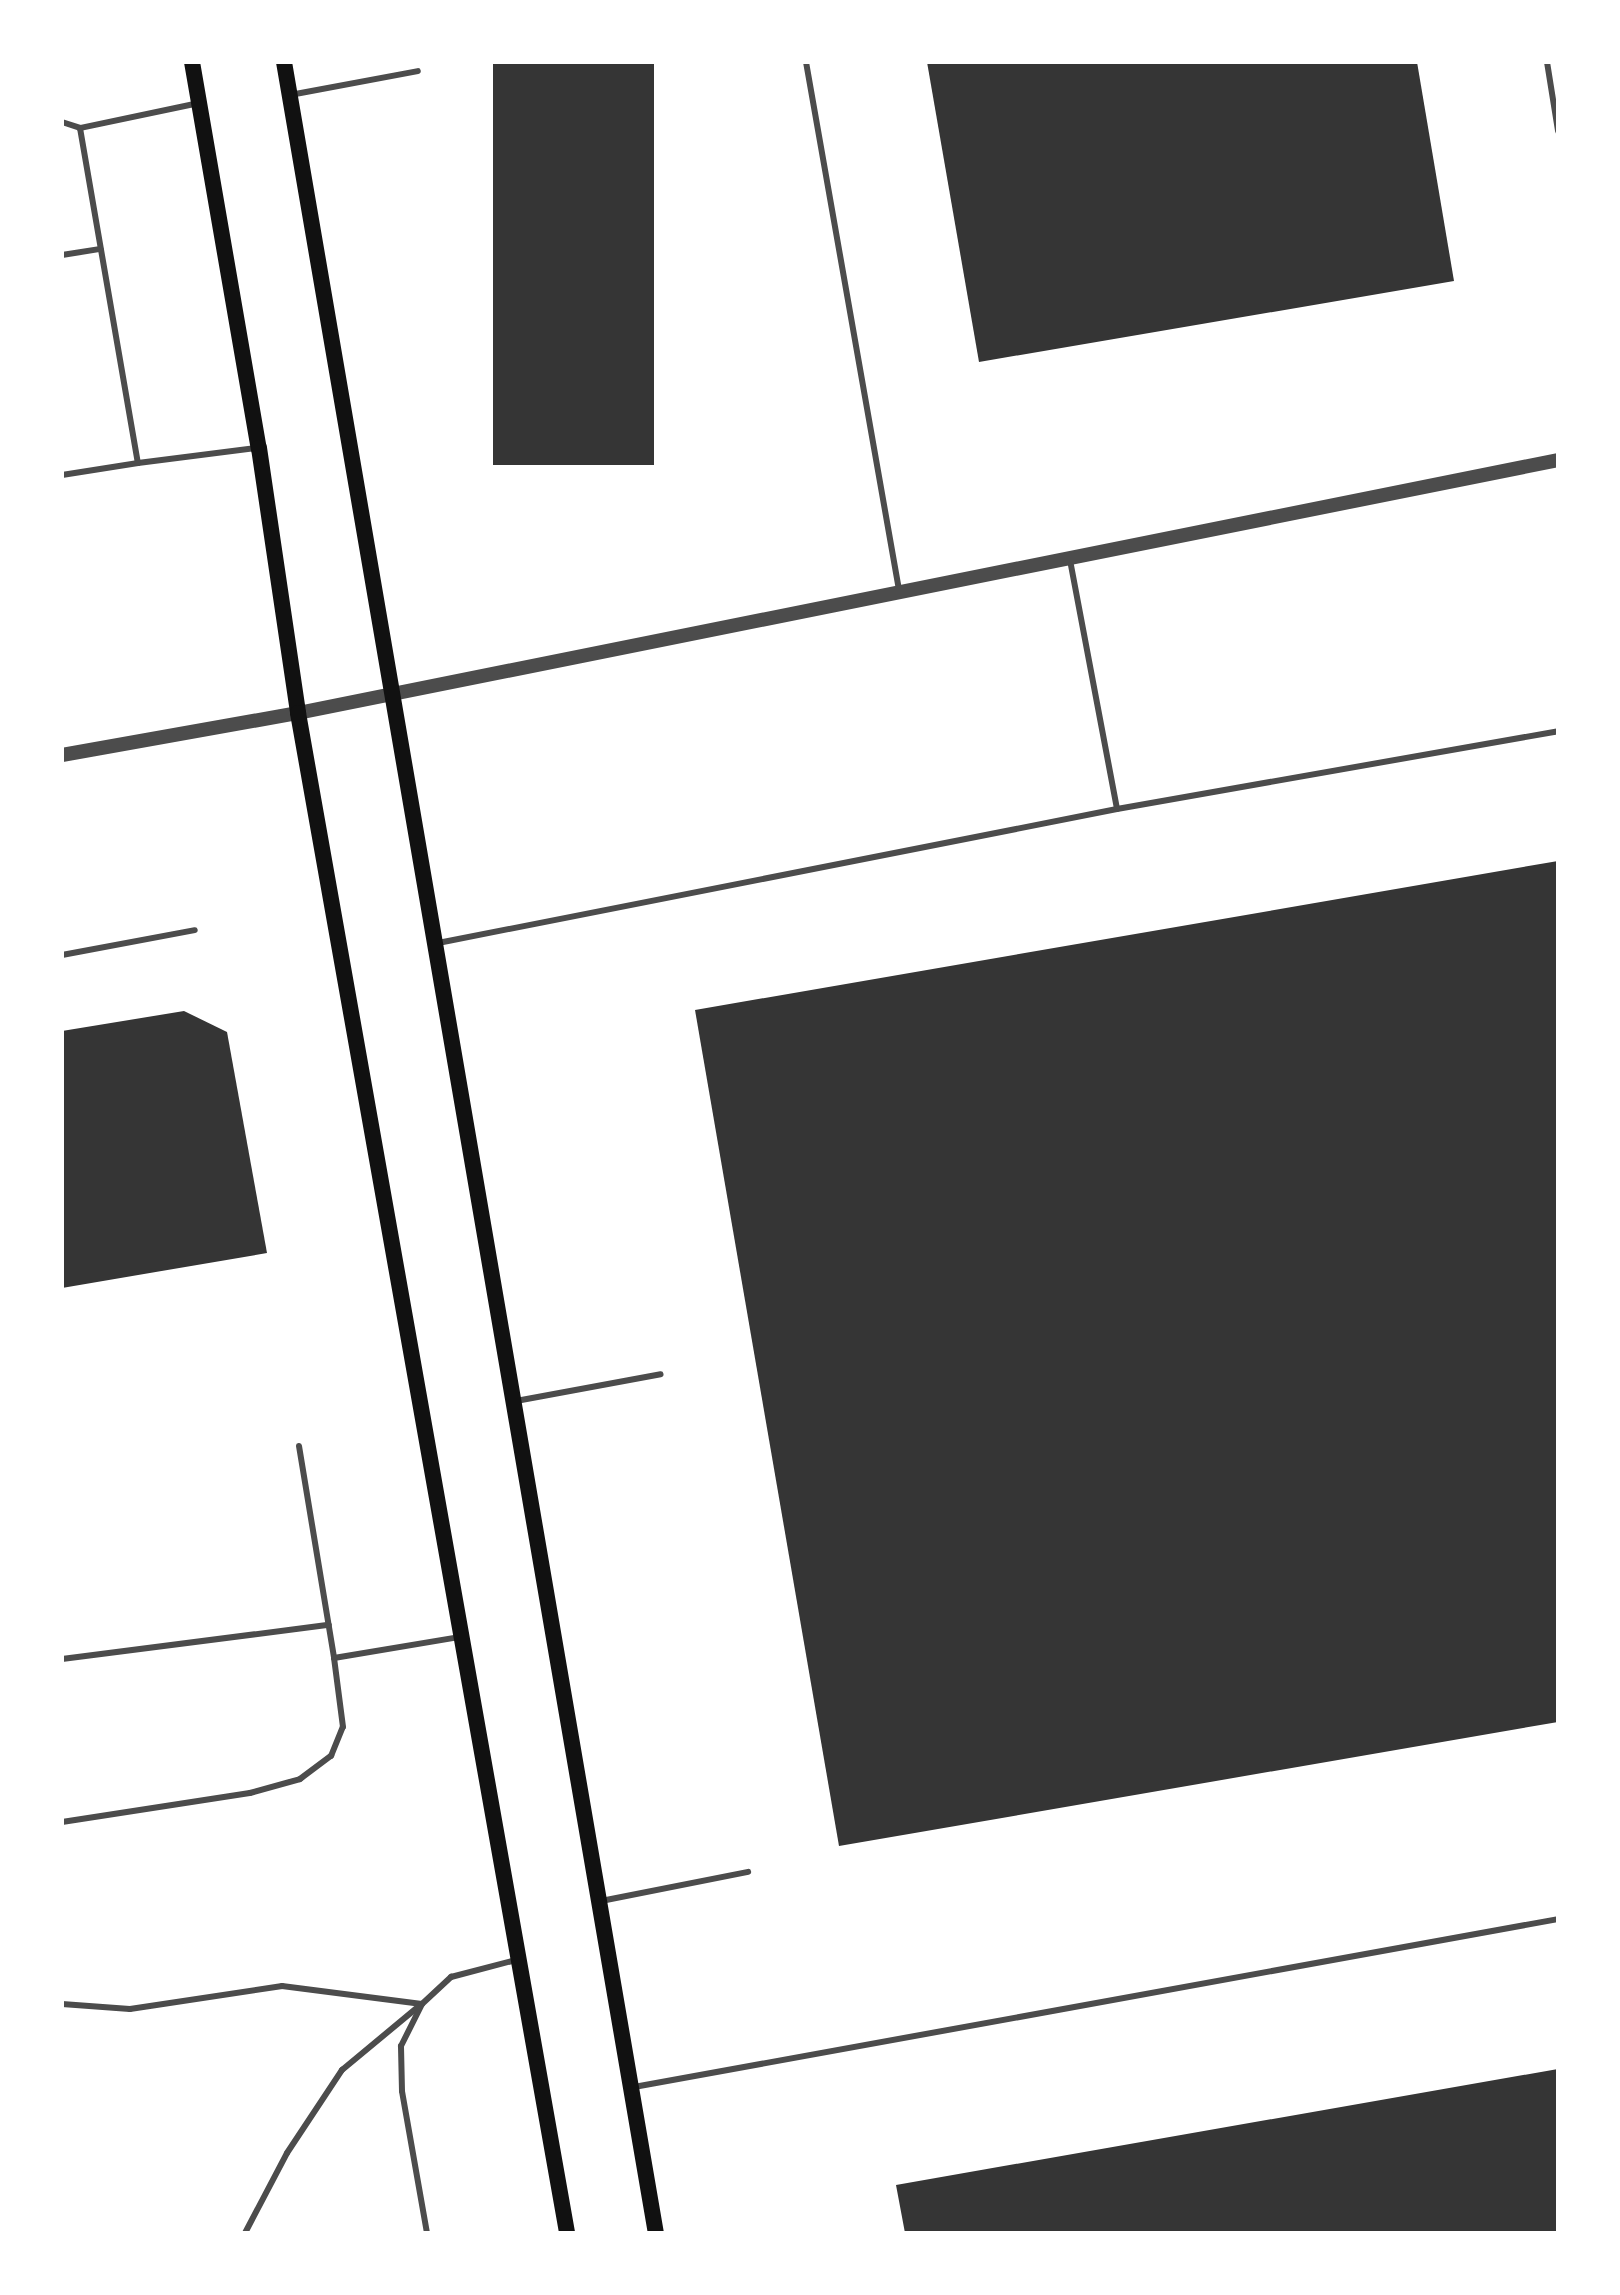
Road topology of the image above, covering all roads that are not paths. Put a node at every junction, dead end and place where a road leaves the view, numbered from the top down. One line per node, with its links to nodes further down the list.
1 (192, 62): 7 (main road)
2 (284, 62): 6 (main road)
3 (806, 62): 18 (lane)
4 (1547, 62): 10 (lane)
5 (418, 71): 6 (lane)
6 (290, 95): 19 (main road)
7 (199, 103): 9 (lane); 13 (main road)
8 (62, 122): 9 (lane)
9 (80, 128): 11 (lane)
10 (1558, 131)
11 (101, 249): 12 (lane); 15 (lane)
12 (62, 255)
13 (259, 448): 15 (lane); 20 (main road)
14 (1558, 460): 17 (street)
15 (138, 463): 16 (lane)
16 (62, 475)
17 (1070, 556): 18 (street); 23 (lane)
18 (899, 590): 19 (street)
19 (393, 692): 20 (street); 25 (main road)
20 (298, 713): 22 (street); 31 (main road)
21 (1558, 731): 23 (lane)
22 (62, 755)
23 (1117, 809): 25 (lane)
24 (195, 930): 26 (lane)
25 (437, 944): 28 (main road)
26 (62, 955)
27 (661, 1374): 28 (lane)
28 (516, 1401): 36 (main road)
29 (299, 1446): 30 (lane)
30 (329, 1625): 32 (lane); 33 (lane)
31 (464, 1637): 32 (lane); 38 (main road)
32 (334, 1658): 34 (lane)
33 (62, 1659)
34 (62, 1822)
35 (748, 1872): 36 (lane)
36 (598, 1902): 41 (main road)
37 (1558, 1919): 41 (lane)
38 (520, 1959): 40 (lane); 44 (main road)
39 (62, 2004): 40 (lane)
40 (422, 2004): 42 (lane); 43 (lane)
41 (630, 2088): 45 (main road)
42 (245, 2233)
43 (427, 2233)
44 (567, 2233)
45 (656, 2233)

